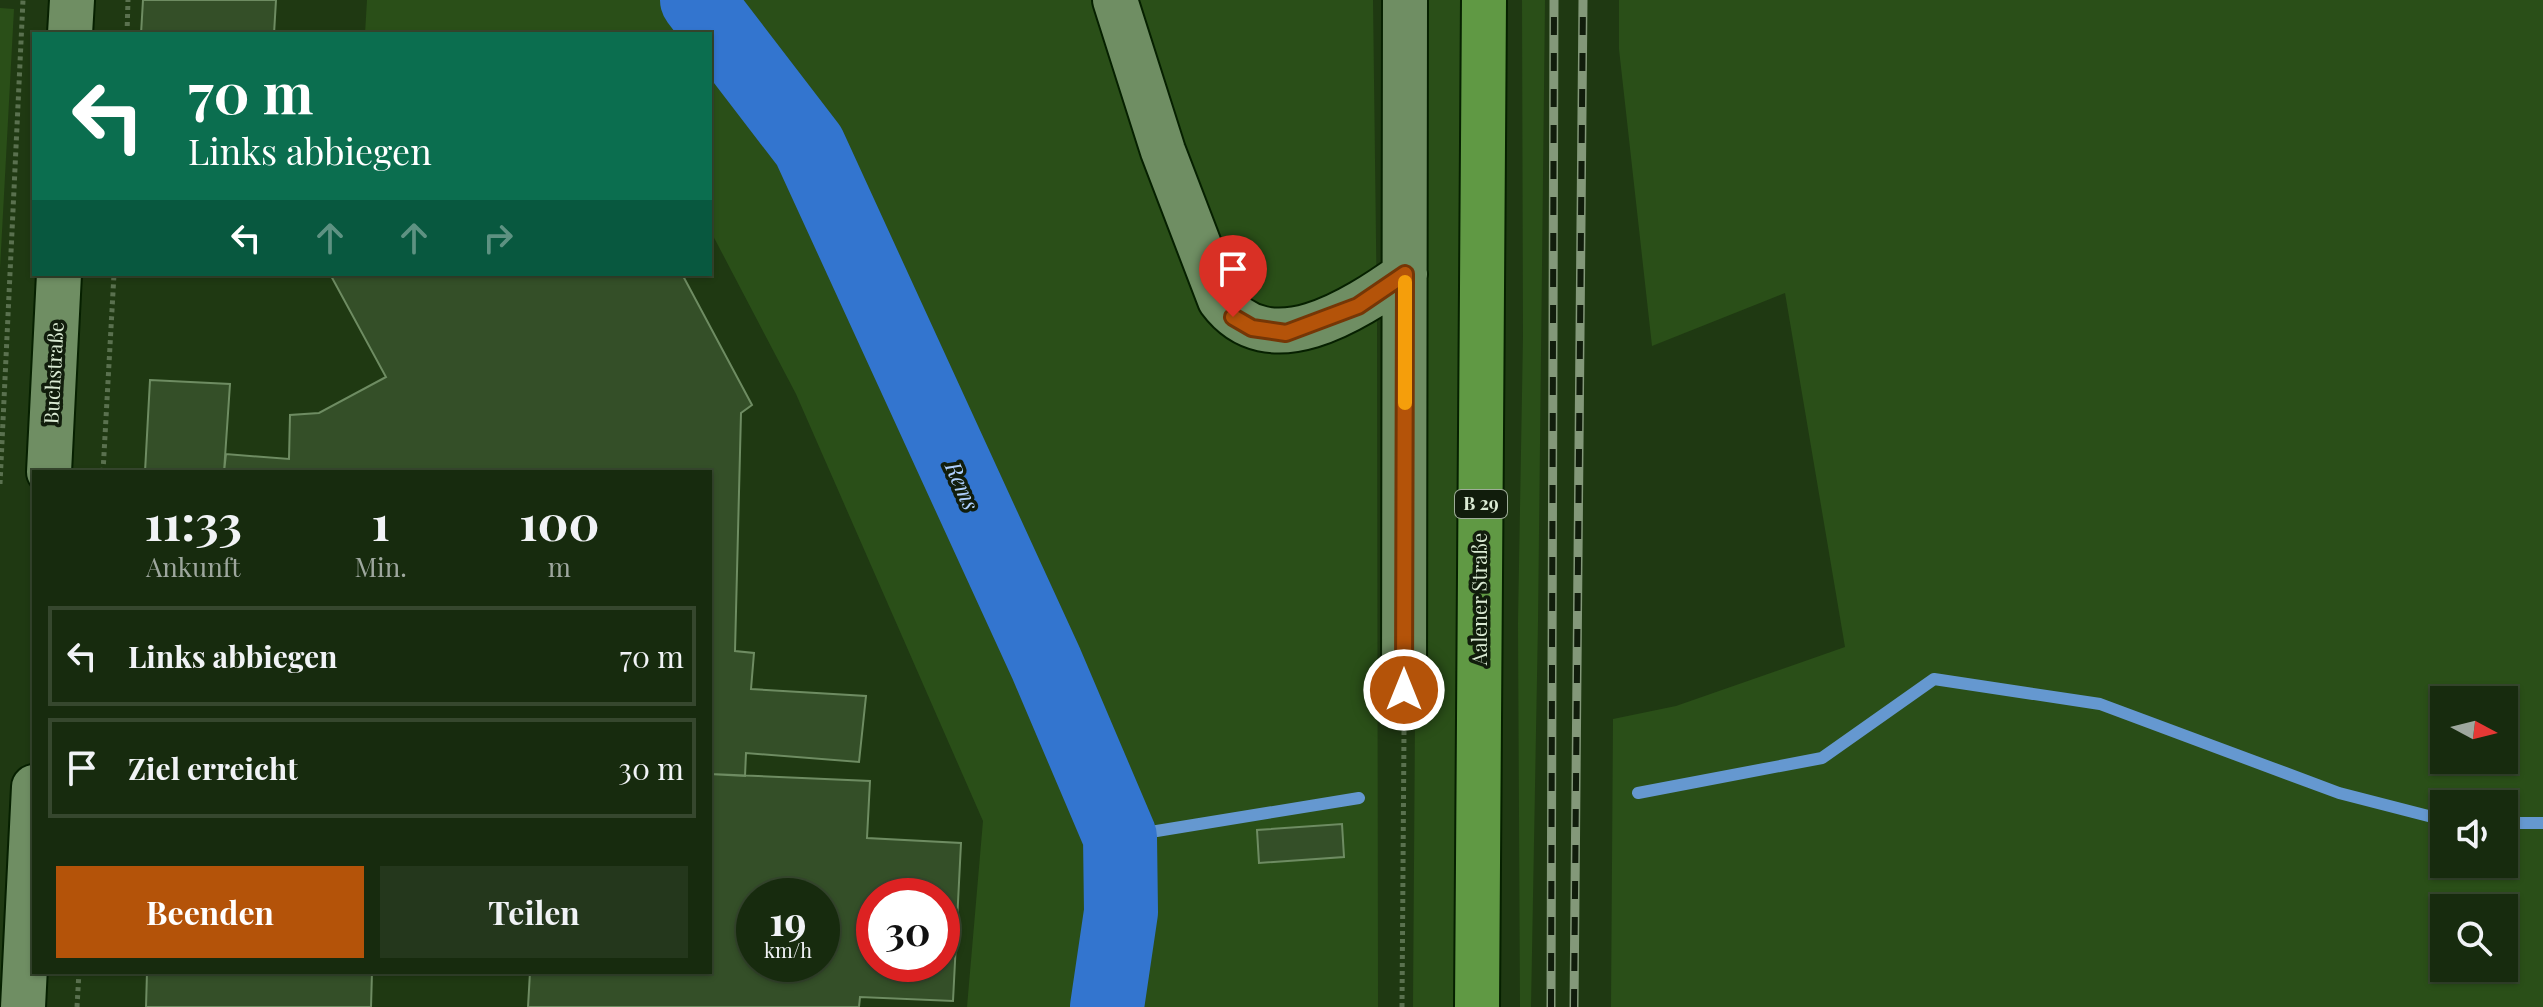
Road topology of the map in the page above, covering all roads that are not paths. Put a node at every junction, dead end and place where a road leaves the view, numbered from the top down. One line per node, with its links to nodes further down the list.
1 (72, 0): 5 (street)
2 (1115, 0): 6 (street)
3 (1405, 0): 6 (street)
4 (1484, 0): 13 (main road, Aalener Straße / B 29)
5 (70, 32)
6 (1405, 274): 9 (street)
7 (59, 276): 8 (street, Buchstraße)
8 (49, 470)
9 (1404, 690)
10 (32, 802): 11 (street)
11 (13, 946): 12 (street)
12 (23, 1007)
13 (1477, 1007)

